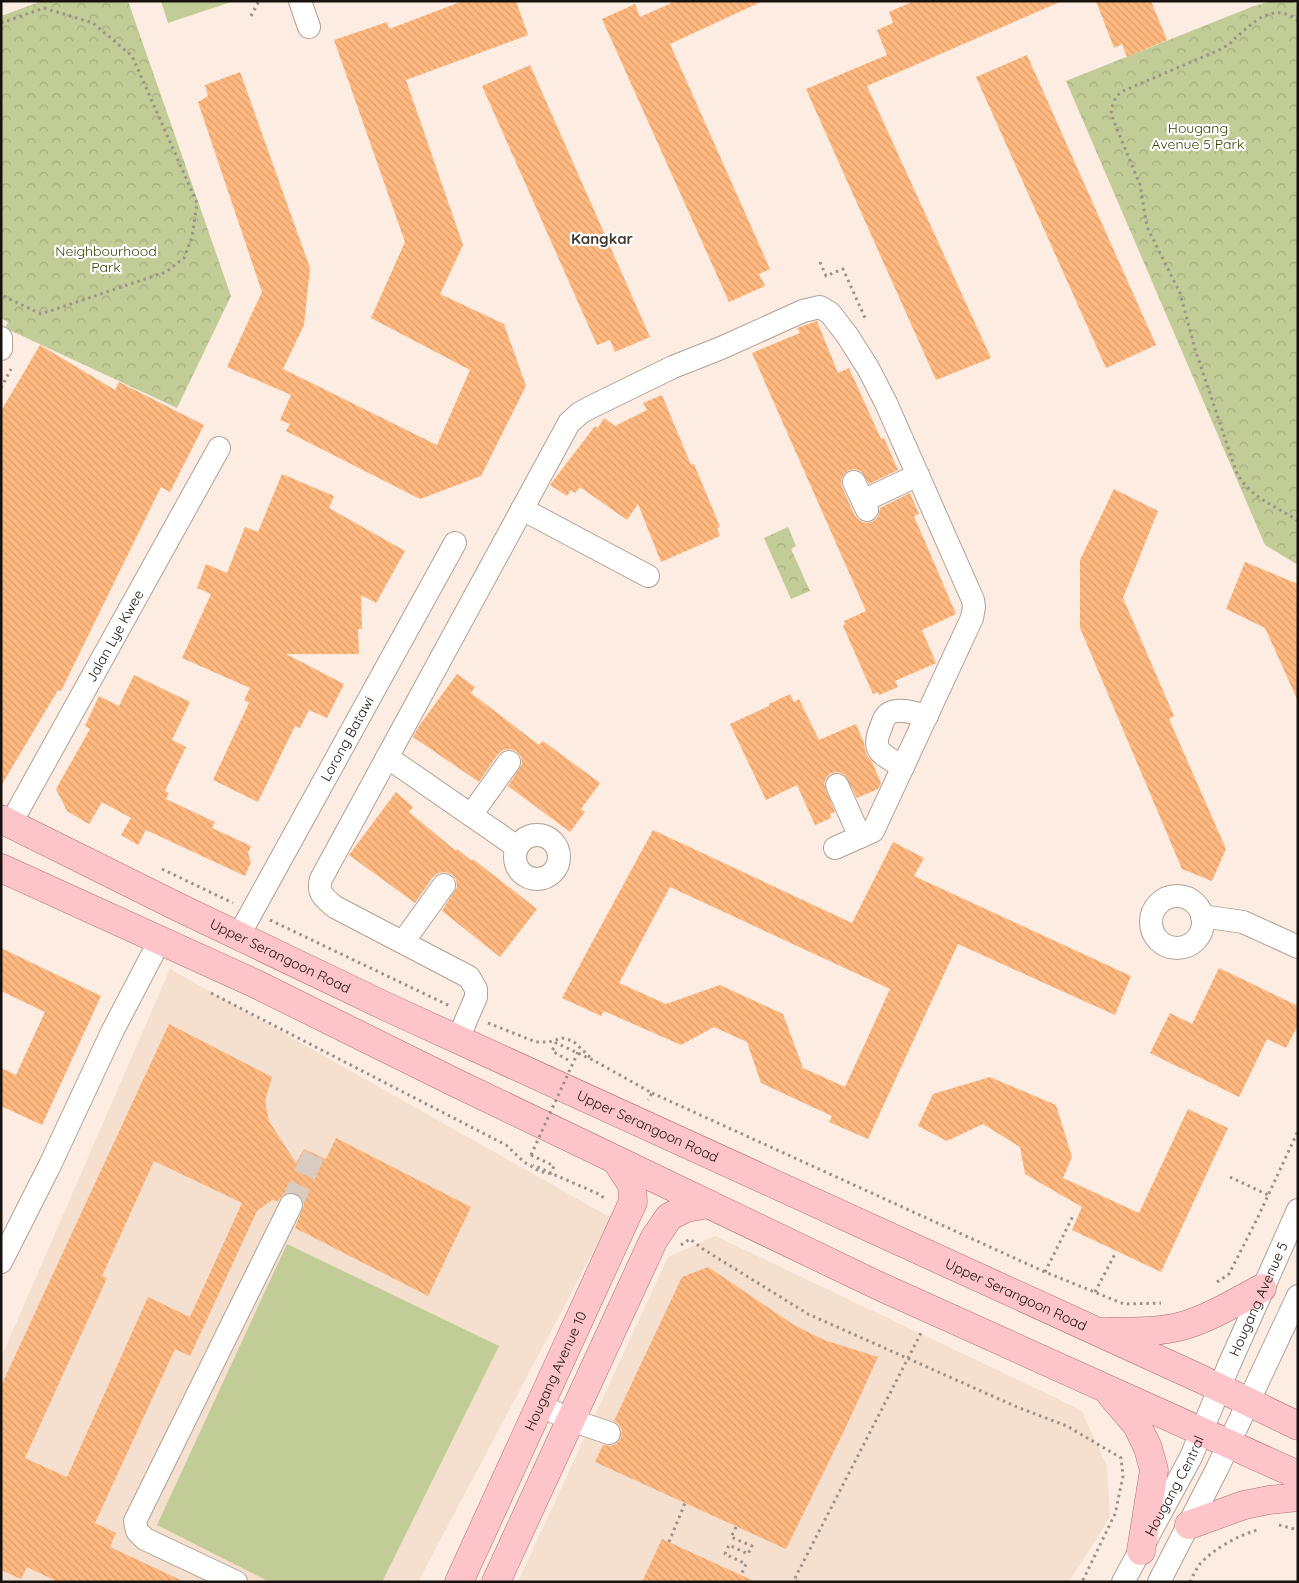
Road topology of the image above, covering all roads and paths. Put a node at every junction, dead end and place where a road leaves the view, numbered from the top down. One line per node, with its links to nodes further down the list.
1 (259, 1): 5 (path)
2 (300, 1): 8 (street)
3 (1263, 10): 16 (path)
4 (1290, 11): 6 (path)
5 (251, 16)
6 (1298, 21)
7 (1, 23): 9 (path)
8 (309, 27)
9 (1, 296)
10 (1, 338): 11 (street)
11 (1, 349)
12 (219, 448): 25 (street, Jalan Lye Kwee)
13 (918, 475): 14 (street); 15 (street); 19 (street)
14 (861, 498)
15 (522, 509): 18 (street); 20 (street)
16 (1298, 520)
17 (455, 543): 32 (street, Lorong Batawi)
18 (648, 576)
19 (927, 716): 22 (street); 22 (street)
20 (387, 757): 24 (street); 36 (street)
21 (509, 762): 24 (street)
22 (903, 767): 26 (street)
23 (837, 786): 26 (street)
24 (471, 815): 27 (street)
25 (6, 821): 34 (main road, Upper Serangoon Road)
26 (860, 837): 28 (street)
27 (517, 847)
28 (835, 848)
29 (155, 866): 32 (path)
30 (1, 868): 35 (main road)
31 (444, 885): 36 (street)
32 (252, 912): 34 (street, Lorong Batawi); 39 (path)
33 (1202, 916): 37 (street)
34 (239, 935): 40 (main road, Upper Serangoon Road)
35 (160, 940): 47 (main road); 59 (street)
36 (403, 942): 39 (street)
37 (1298, 947)
38 (207, 991): 49 (path)
39 (468, 1014): 40 (street); 43 (path)
40 (458, 1039): 45 (main road, Upper Serangoon Road)
41 (578, 1052): 42 (path); 43 (path); 49 (path, bridge)
42 (568, 1060)
43 (593, 1060): 44 (path)
44 (652, 1093): 45 (path); 60 (path)
45 (636, 1121): 67 (main road, Upper Serangoon Road)
46 (1298, 1130): 51 (path)
47 (616, 1160): 53 (main road); 72 (main road, Hougang Avenue 10)
48 (528, 1163): 49 (path)
49 (551, 1173): 52 (path)
50 (1230, 1177): 51 (path)
51 (1268, 1195): 61 (path)
52 (607, 1204)
53 (709, 1204): 66 (main road); 73 (main road)
54 (291, 1205): 89 (street)
55 (1298, 1210): 62 (street, Hougang Avenue 5)
56 (1073, 1216): 60 (path)
57 (676, 1248): 68 (path)
58 (1115, 1254): 63 (path)
59 (1, 1262)
60 (1045, 1272): 63 (path)
61 (1215, 1283)
62 (1262, 1288): 67 (main road); 69 (street, Hougang Avenue 5)
63 (1095, 1292): 65 (path)
64 (1298, 1296): 71 (street)
65 (1169, 1303)
66 (933, 1309): 68 (path); 70 (main road)
67 (1098, 1332): 69 (main road, Upper Serangoon Road)
68 (909, 1359): 92 (path); 93 (path)
69 (1220, 1388): 71 (main road, Upper Serangoon Road); 75 (street, Hougang Central)
70 (1106, 1390): 75 (main road); 87 (main road)
71 (1248, 1402): 74 (main road, Upper Serangoon Road); 77 (street)
72 (540, 1405): 73 (street); 90 (main road, Hougang Avenue 10)
73 (574, 1425): 76 (street); 91 (main road)
74 (1298, 1426)
75 (1201, 1432): 77 (main road); 87 (street, Hougang Central)
76 (609, 1433)
77 (1228, 1444): 78 (main road); 81 (street)
78 (1298, 1475)
79 (1298, 1497): 81 (main road)
80 (685, 1503): 86 (path)
81 (1189, 1525): 95 (street)
82 (1278, 1525): 85 (path)
83 (736, 1527): 88 (path)
84 (1262, 1529): 96 (path)
85 (1298, 1530)
86 (669, 1542)
87 (1141, 1551): 94 (street, Hougang Central)
88 (741, 1575)
89 (236, 1582)
90 (458, 1582)
91 (496, 1582)
92 (798, 1582)
93 (1082, 1582)
94 (1123, 1582)
95 (1159, 1582)
96 (1190, 1582)

